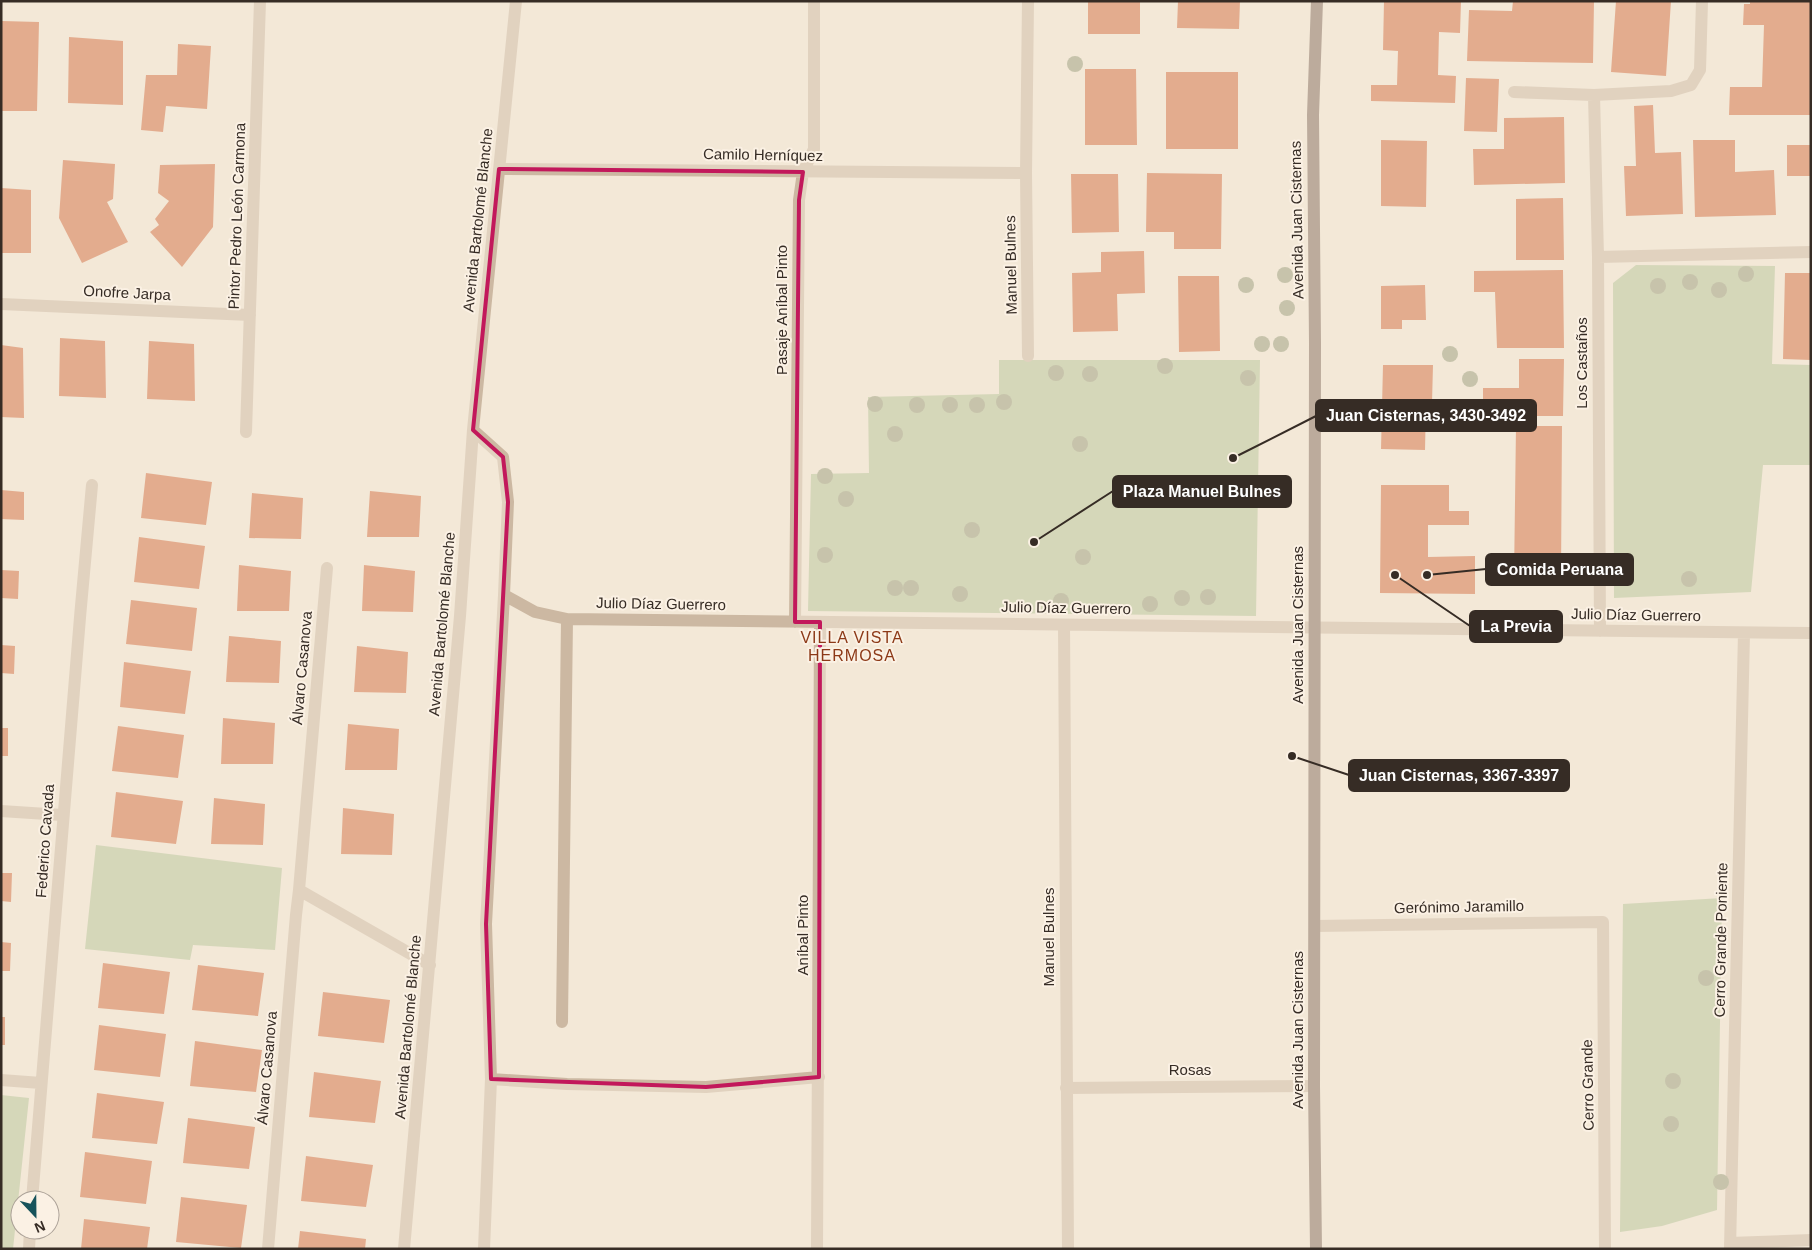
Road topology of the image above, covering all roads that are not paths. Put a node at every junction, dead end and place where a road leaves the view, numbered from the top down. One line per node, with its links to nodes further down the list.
1 (260, 1): 15 (street, Pintor Pedro León Carmona)
2 (516, 1): 9 (street, Avenida Bartolomé Blanche)
3 (814, 1): 10 (street, Pasaje Aníbal Pinto)
4 (1028, 1): 11 (street, Manuel Bulnes)
5 (1317, 1): 26 (main road, Avenida Juan Cisternas)
6 (1702, 1): 8 (street)
7 (1514, 92): 8 (street)
8 (1594, 95): 13 (street, Los Castaños)
9 (499, 169): 10 (street, Camilo Herníquez); 17 (street, Avenida Bartolomé Blanche)
10 (803, 172): 11 (street, Camilo Herníquez); 23 (street, Pasaje Aníbal Pinto)
11 (1026, 173): 16 (street, Manuel Bulnes)
12 (1811, 252): 13 (street)
13 (1598, 257): 27 (street, Los Castaños)
14 (1, 304): 15 (street, Onofre Jarpa)
15 (250, 315): 18 (street, Pintor Pedro León Carmona)
16 (1028, 356)
17 (473, 430): 21 (street); 35 (street, Avenida Bartolomé Blanche)
18 (246, 432)
19 (92, 485): 31 (street, Federico Cavada)
20 (327, 568): 32 (street, Álvaro Casanova)
21 (504, 595): 22 (street, Julio Díaz Guerrero); 38 (street)
22 (567, 619): 23 (street, Julio Díaz Guerrero); 36 (street)
23 (796, 622): 24 (street, Julio Díaz Guerrero)
24 (820, 622): 25 (street, Julio Díaz Guerrero); 37 (street, Aníbal Pinto)
25 (1064, 625): 26 (street, Julio Díaz Guerrero); 42 (street, Manuel Bulnes)
26 (1314, 627): 27 (street, Julio Díaz Guerrero); 34 (main road, Avenida Juan Cisternas)
27 (1600, 631): 28 (street, Julio Díaz Guerrero)
28 (1744, 633): 29 (street, Julio Díaz Guerrero); 45 (street, Cerro Grande Poniente)
29 (1811, 633)
30 (1, 811): 31 (street)
31 (62, 815): 40 (street, Federico Cavada)
32 (300, 890): 35 (street); 46 (street, Álvaro Casanova)
33 (1602, 922): 34 (street, Gerónimo Jaramillo); 52 (street, Cerro Grande)
34 (1315, 926): 41 (main road, Avenida Juan Cisternas)
35 (430, 965): 47 (street, Avenida Bartolomé Blanche)
36 (562, 1022)
37 (819, 1077): 38 (street); 49 (street, Aníbal Pinto)
38 (491, 1079): 48 (street)
39 (1, 1080): 40 (street)
40 (41, 1083): 43 (street, Federico Cavada)
41 (1314, 1086): 42 (street, Rosas); 51 (main road, Avenida Juan Cisternas)
42 (1066, 1088): 50 (street, Manuel Bulnes)
43 (33, 1190)
44 (1811, 1240): 45 (street)
45 (1730, 1246)
46 (268, 1249)
47 (404, 1249)
48 (484, 1249)
49 (817, 1249)
50 (1068, 1249)
51 (1316, 1249)
52 (1605, 1249)

